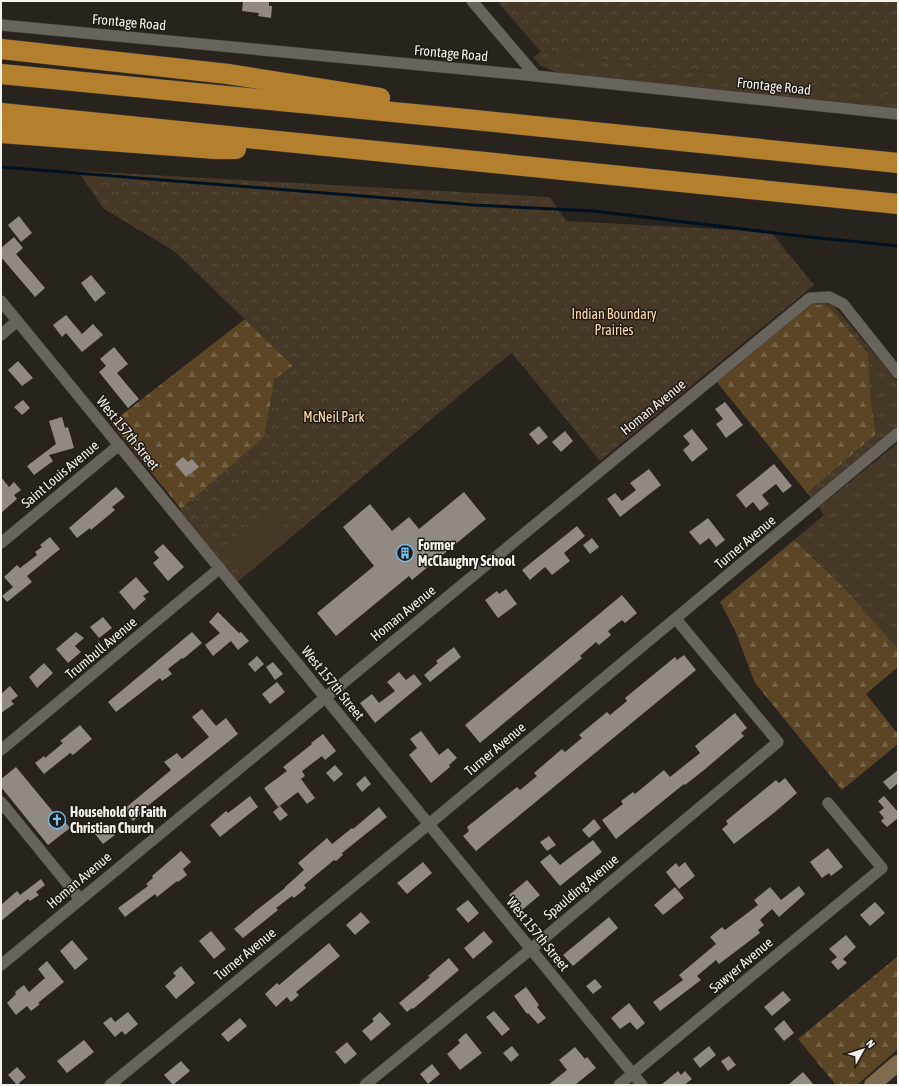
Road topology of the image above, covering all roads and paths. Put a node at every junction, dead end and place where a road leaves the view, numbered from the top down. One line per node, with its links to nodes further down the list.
1 (472, 1): 5 (street)
2 (1, 25): 5 (street, Frontage Road)
3 (1, 49): 8 (highway)
4 (1, 74): 8 (highway)
5 (536, 76): 7 (street, Frontage Road)
6 (1, 113): 10 (highway)
7 (898, 114)
8 (465, 119): 11 (highway)
9 (1, 133): 10 (highway)
10 (374, 151): 12 (highway)
11 (898, 163)
12 (898, 204)
13 (1, 301): 14 (street, West 157th Street)
14 (18, 321): 15 (street); 18 (street, West 157th Street)
15 (1, 335)
16 (898, 372): 22 (street, Homan Avenue)
17 (898, 433): 21 (street, Turner Avenue)
18 (119, 445): 19 (street, Saint Louis Avenue); 20 (street, West 157th Street)
19 (1, 543)
20 (220, 568): 22 (street, West 157th Street); 23 (street, Trumbull Avenue)
21 (676, 619): 26 (street, Turner Avenue); 28 (street, Spaulding Avenue)
22 (325, 697): 26 (street, West 157th Street); 27 (street, Homan Avenue)
23 (1, 750)
24 (1, 802): 27 (street)
25 (828, 803): 31 (street, Sawyer Avenue)
26 (428, 824): 28 (street, West 157th Street); 32 (street, Turner Avenue)
27 (80, 899): 29 (street, Homan Avenue)
28 (531, 949): 31 (street, West 157th Street); 33 (street, Spaulding Avenue)
29 (1, 965)
30 (898, 1064): 36 (main road)
31 (633, 1074): 34 (street, Sawyer Avenue); 35 (street, West 157th Street)
32 (110, 1085)
33 (365, 1085)
34 (619, 1085)
35 (642, 1085)
36 (872, 1085)

